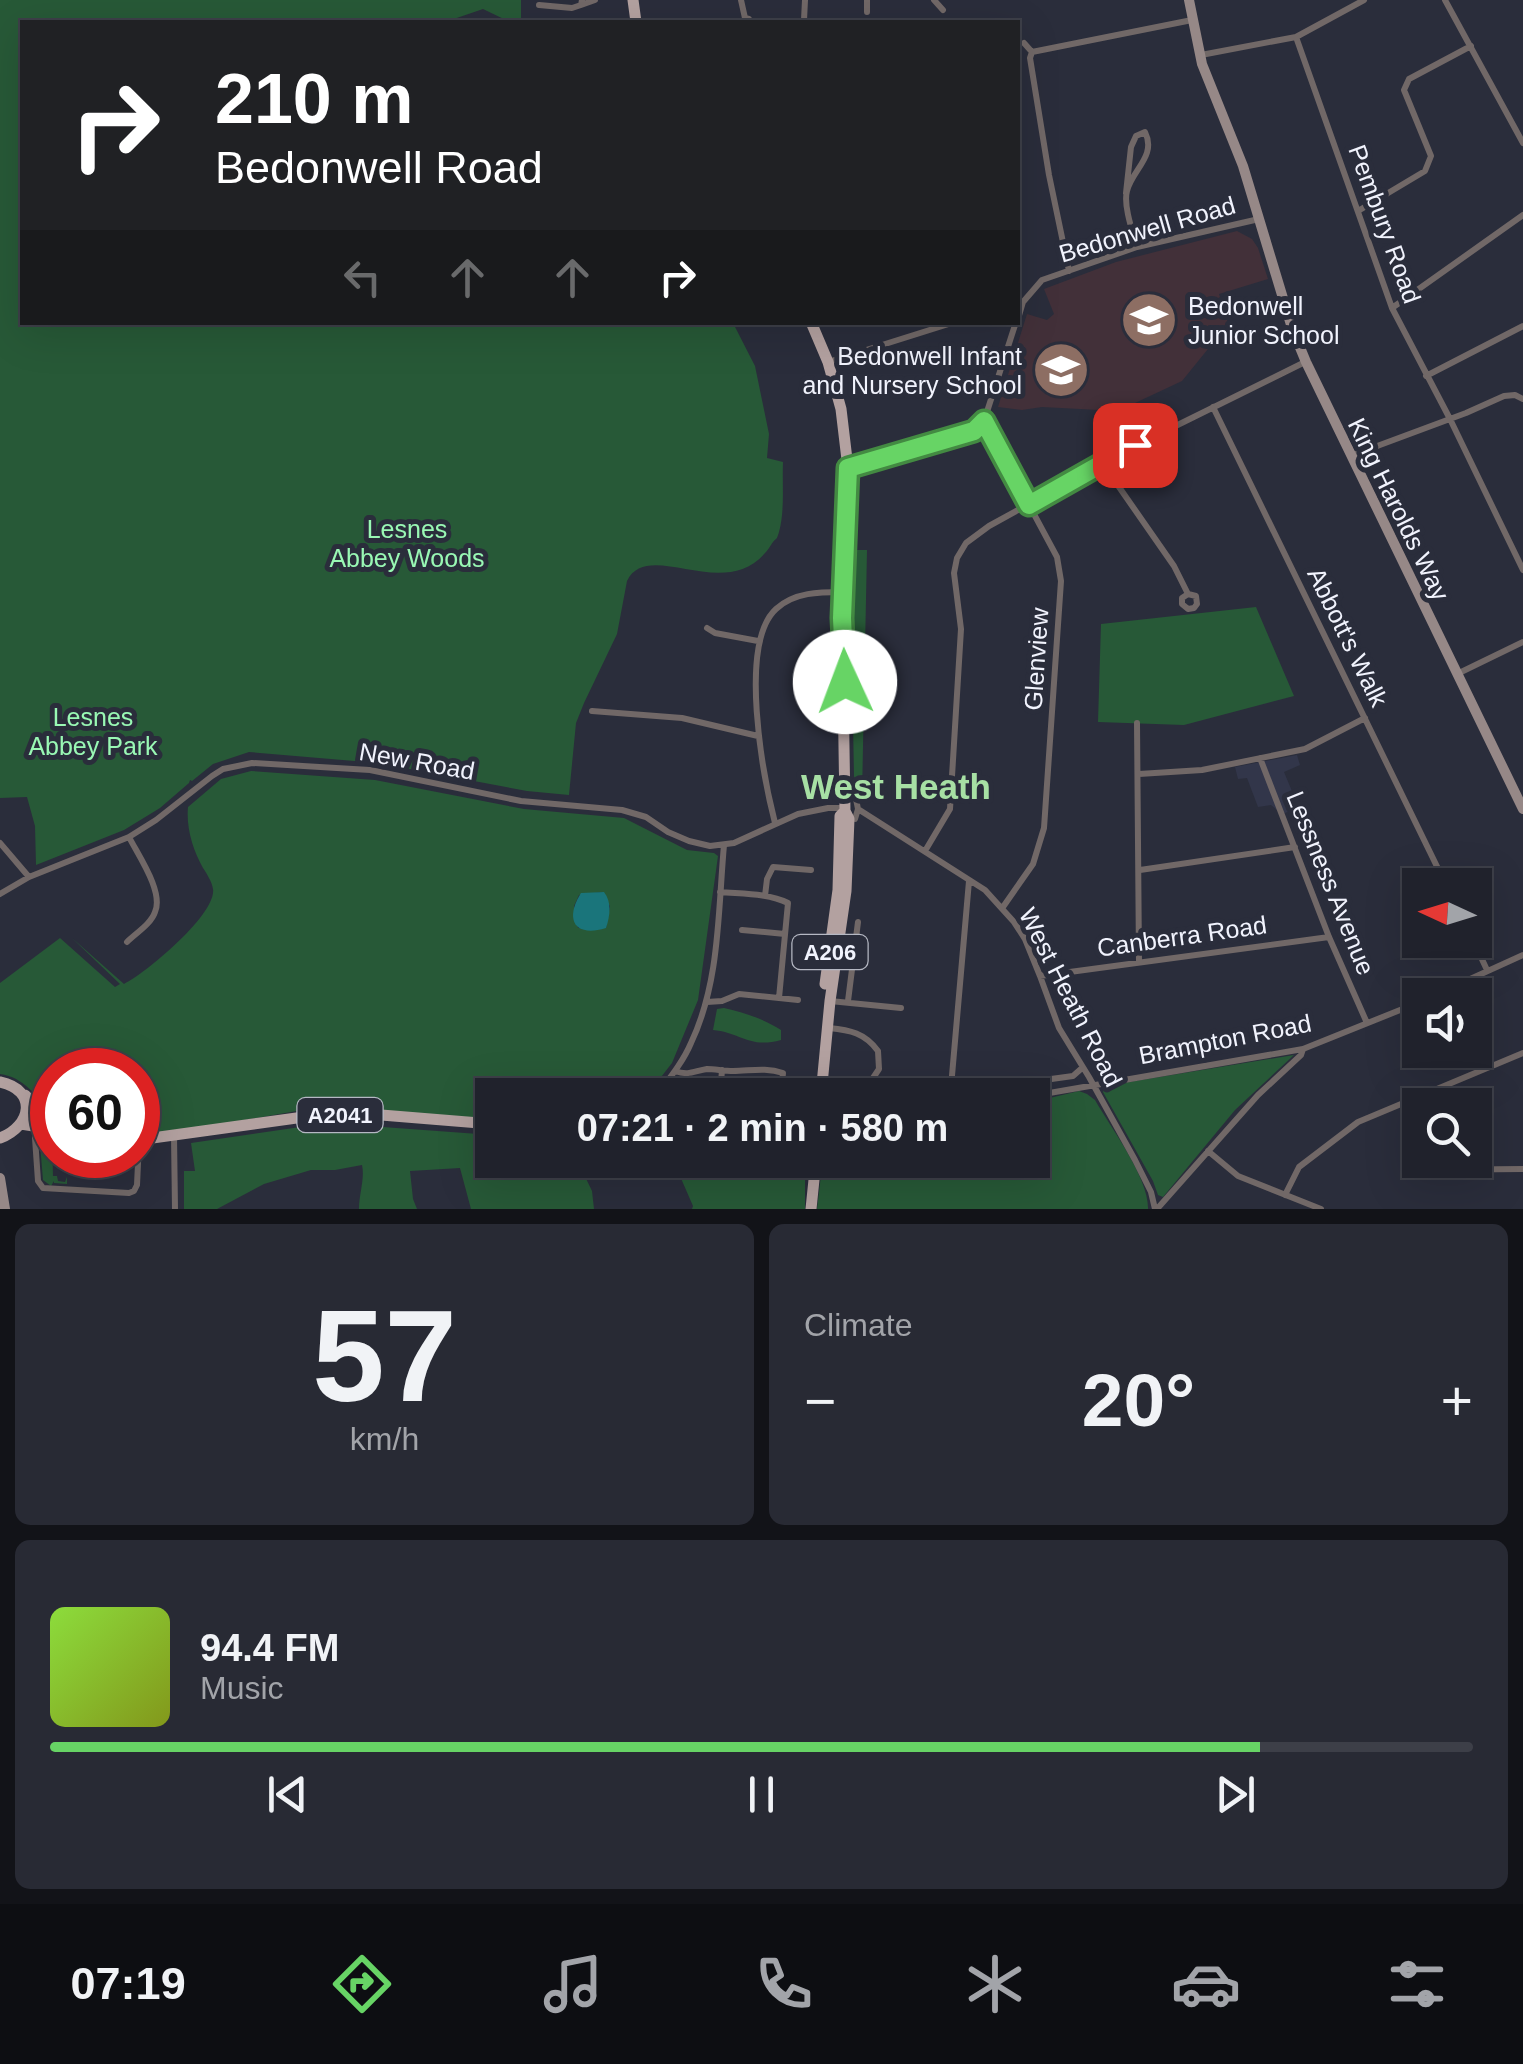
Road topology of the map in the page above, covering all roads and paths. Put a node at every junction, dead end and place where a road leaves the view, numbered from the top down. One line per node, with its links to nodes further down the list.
1 (595, 0): 8 (street)
2 (805, 0): 12 (street)
3 (868, 0): 11 (street)
4 (934, 0): 10 (street)
5 (1188, 0): 13 (street, Bedonwell Road)
6 (1364, 0): 14 (street)
7 (1445, 0): 16 (street)
8 (582, 2): 9 (street)
9 (539, 5)
10 (943, 10)
11 (867, 12)
12 (804, 20)
13 (1192, 20): 17 (street); 18 (street, Bedonwell Road)
14 (1296, 37): 18 (street); 21 (street, Pembury Road)
15 (1024, 44): 17 (street)
16 (1471, 46): 19 (street); 21 (street)
17 (1032, 52): 25 (street)
18 (1200, 55): 23 (street, Bedonwell Road)
19 (1523, 143)
20 (1126, 193): 20 (street); 24 (street)
21 (1358, 211): 27 (street, Pembury Road)
22 (1523, 215): 27 (street)
23 (1260, 218): 24 (street, Bedonwell Road); 33 (street, King Harolds Way)
24 (1137, 247): 25 (street, Bedonwell Road)
25 (1068, 271): 26 (street, Bedonwell Road)
26 (1020, 303)
27 (1392, 308): 34 (street, Pembury Road)
28 (812, 325): 32 (main road, A206)
29 (946, 325): 32 (street)
30 (1016, 325): 38 (street, Bedonwell Road)
31 (1523, 326): 34 (street)
32 (828, 362): 41 (main road, A206)
33 (1306, 362): 36 (street); 39 (street, King Harolds Way)
34 (1426, 376): 37 (street, Pembury Road)
35 (1523, 398): 37 (street)
36 (1213, 407): 40 (street); 51 (street, Abbott's Walk)
37 (1450, 419): 39 (street); 43 (street, Pembury Road)
38 (984, 421): 41 (street); 42 (street, Glenview)
39 (1351, 456): 49 (street, King Harolds Way)
40 (1104, 464): 42 (street); 45 (street)
41 (848, 468): 44 (main road, A206)
42 (1029, 505): 63 (street); 72 (street, Glenview)
43 (1523, 570)
44 (843, 592): 47 (street); 57 (main road, A206)
45 (1188, 594)
46 (707, 628): 47 (street)
47 (758, 641): 53 (street)
48 (1523, 642): 49 (street)
49 (1458, 674): 56 (street, King Harolds Way)
50 (592, 711): 53 (street)
51 (1365, 718): 54 (street); 64 (street, Abbott's Walk)
52 (1137, 723): 55 (street)
53 (758, 736): 58 (street)
54 (1260, 758): 55 (street); 62 (street, Lessness Avenue)
55 (1139, 774): 66 (street)
56 (1523, 808)
57 (852, 809): 58 (street); 63 (street, West Heath Road); 78 (main road, A206); 103 (main road, A206)
58 (775, 823): 61 (street)
59 (129, 837): 61 (street, New Road); 67 (street, New Road); 77 (street)
60 (0, 843): 67 (street)
61 (724, 846): 69 (street)
62 (1295, 847): 66 (street); 76 (street, Lessness Avenue)
63 (925, 851): 68 (street, West Heath Road)
64 (1438, 868)
65 (812, 870): 71 (street)
66 (1140, 870): 82 (street)
67 (29, 877): 70 (street, New Road)
68 (969, 880): 72 (street, West Heath Road); 97 (street)
69 (720, 892): 71 (street); 90 (street)
70 (0, 894)
71 (765, 896): 75 (street)
72 (1004, 908): 84 (street, West Heath Road)
73 (858, 922): 79 (street)
74 (742, 930): 75 (street)
75 (785, 934): 87 (street)
76 (1329, 937): 82 (street, Canberra Road); 93 (street, Lessness Avenue)
77 (127, 942)
78 (839, 944): 79 (street); 89 (main road, A206)
79 (855, 946): 86 (street)
80 (1523, 956): 83 (street)
81 (1481, 958): 83 (street)
82 (1139, 962): 84 (street, Canberra Road)
83 (1487, 970): 85 (street)
84 (1040, 976): 97 (street, West Heath Road)
85 (1470, 978)
86 (848, 997): 89 (street); 91 (street)
87 (779, 998): 88 (street); 90 (street)
88 (798, 1000)
89 (830, 1001): 94 (main road, A206)
90 (707, 1002): 99 (street)
91 (901, 1008)
92 (1402, 1009): 93 (street, Brampton Road)
93 (1367, 1023): 95 (street, Brampton Road)
94 (827, 1028): 104 (main road, A206); 105 (street)
95 (1303, 1050): 107 (street, Brampton Road); 117 (street)
96 (1523, 1053): 124 (street)
97 (1082, 1068): 107 (street, West Heath Road)
98 (722, 1070): 99 (street); 101 (street); 102 (street)
99 (675, 1071): 100 (street)
100 (670, 1078)
101 (721, 1078)
102 (782, 1078)
103 (818, 1078)
104 (820, 1078)
105 (873, 1078)
106 (0, 1082): 108 (main road)
107 (1092, 1084): 109 (street, Brampton Road); 128 (street, West Heath Road)
108 (22, 1092): 110 (main road); 112 (main road)
109 (1050, 1092)
110 (30, 1100)
111 (475, 1123): 114 (main road, A2041)
112 (21, 1124): 113 (main road); 115 (main road)
113 (30, 1125)
114 (174, 1136): 116 (main road, A2041); 126 (street)
115 (0, 1138)
116 (160, 1138)
117 (1208, 1151): 124 (street); 128 (street)
118 (1492, 1169): 119 (street)
119 (1523, 1169)
120 (38, 1178): 121 (street)
121 (137, 1178)
122 (814, 1178): 127 (main road)
123 (0, 1186): 125 (street)
124 (1285, 1195): 129 (street)
125 (5, 1209)
126 (175, 1209)
127 (811, 1209)
128 (1156, 1209)
129 (1321, 1209)

